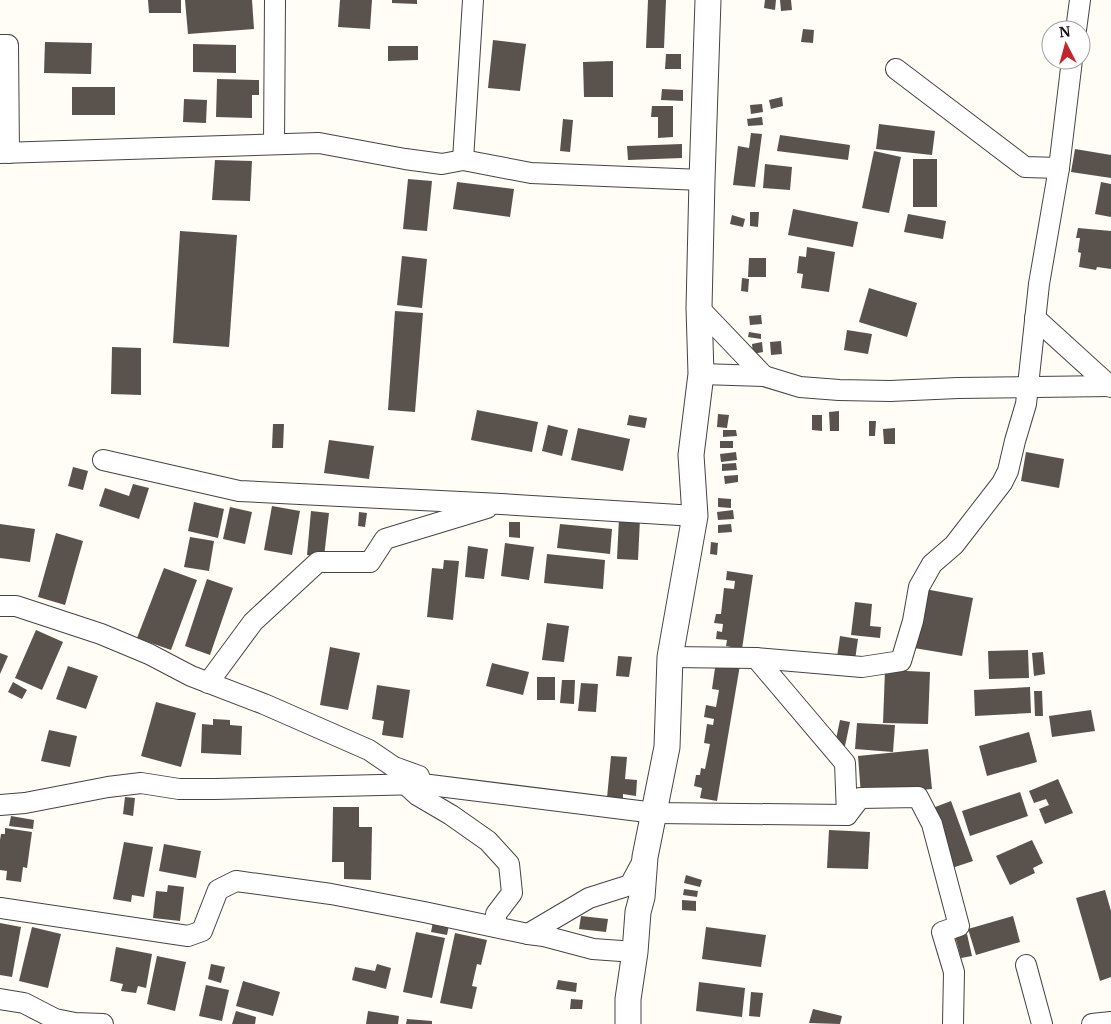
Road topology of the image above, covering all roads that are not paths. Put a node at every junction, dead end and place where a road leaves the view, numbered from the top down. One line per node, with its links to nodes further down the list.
1 (275, 0): 9 (street)
2 (473, 0): 11 (street)
3 (708, 0): 13 (street)
4 (1080, 0): 5 (street)
5 (1077, 20)
6 (0, 45): 10 (street)
7 (896, 69): 12 (street)
8 (1071, 70): 12 (street)
9 (274, 144): 10 (street); 11 (street)
10 (5, 153)
11 (463, 160): 13 (street)
12 (1059, 168): 15 (street)
13 (702, 180): 14 (street)
14 (699, 308): 16 (street); 17 (street)
15 (1035, 318): 18 (street); 19 (street)
16 (701, 374): 17 (street); 22 (street)
17 (764, 376): 18 (street)
18 (1027, 386): 19 (street); 25 (street)
19 (1111, 386)
20 (103, 460): 21 (street)
21 (501, 504): 22 (street); 26 (street)
22 (696, 516): 24 (street)
23 (0, 606): 26 (street)
24 (670, 657): 25 (street); 29 (street)
25 (756, 658): 30 (street)
26 (208, 683): 27 (street)
27 (413, 784): 28 (street); 29 (street); 33 (street)
28 (0, 805)
29 (655, 812): 30 (street); 31 (street)
30 (847, 815): 41 (street)
31 (645, 857): 34 (street); 35 (street)
32 (0, 908): 33 (street)
33 (496, 927): 34 (street)
34 (528, 934): 35 (street)
35 (635, 952): 40 (street)
36 (1026, 965): 42 (street)
37 (0, 999): 39 (street)
38 (1111, 1022): 43 (street)
39 (103, 1024)
40 (628, 1024)
41 (953, 1024)
42 (1042, 1024)
43 (1092, 1024)

